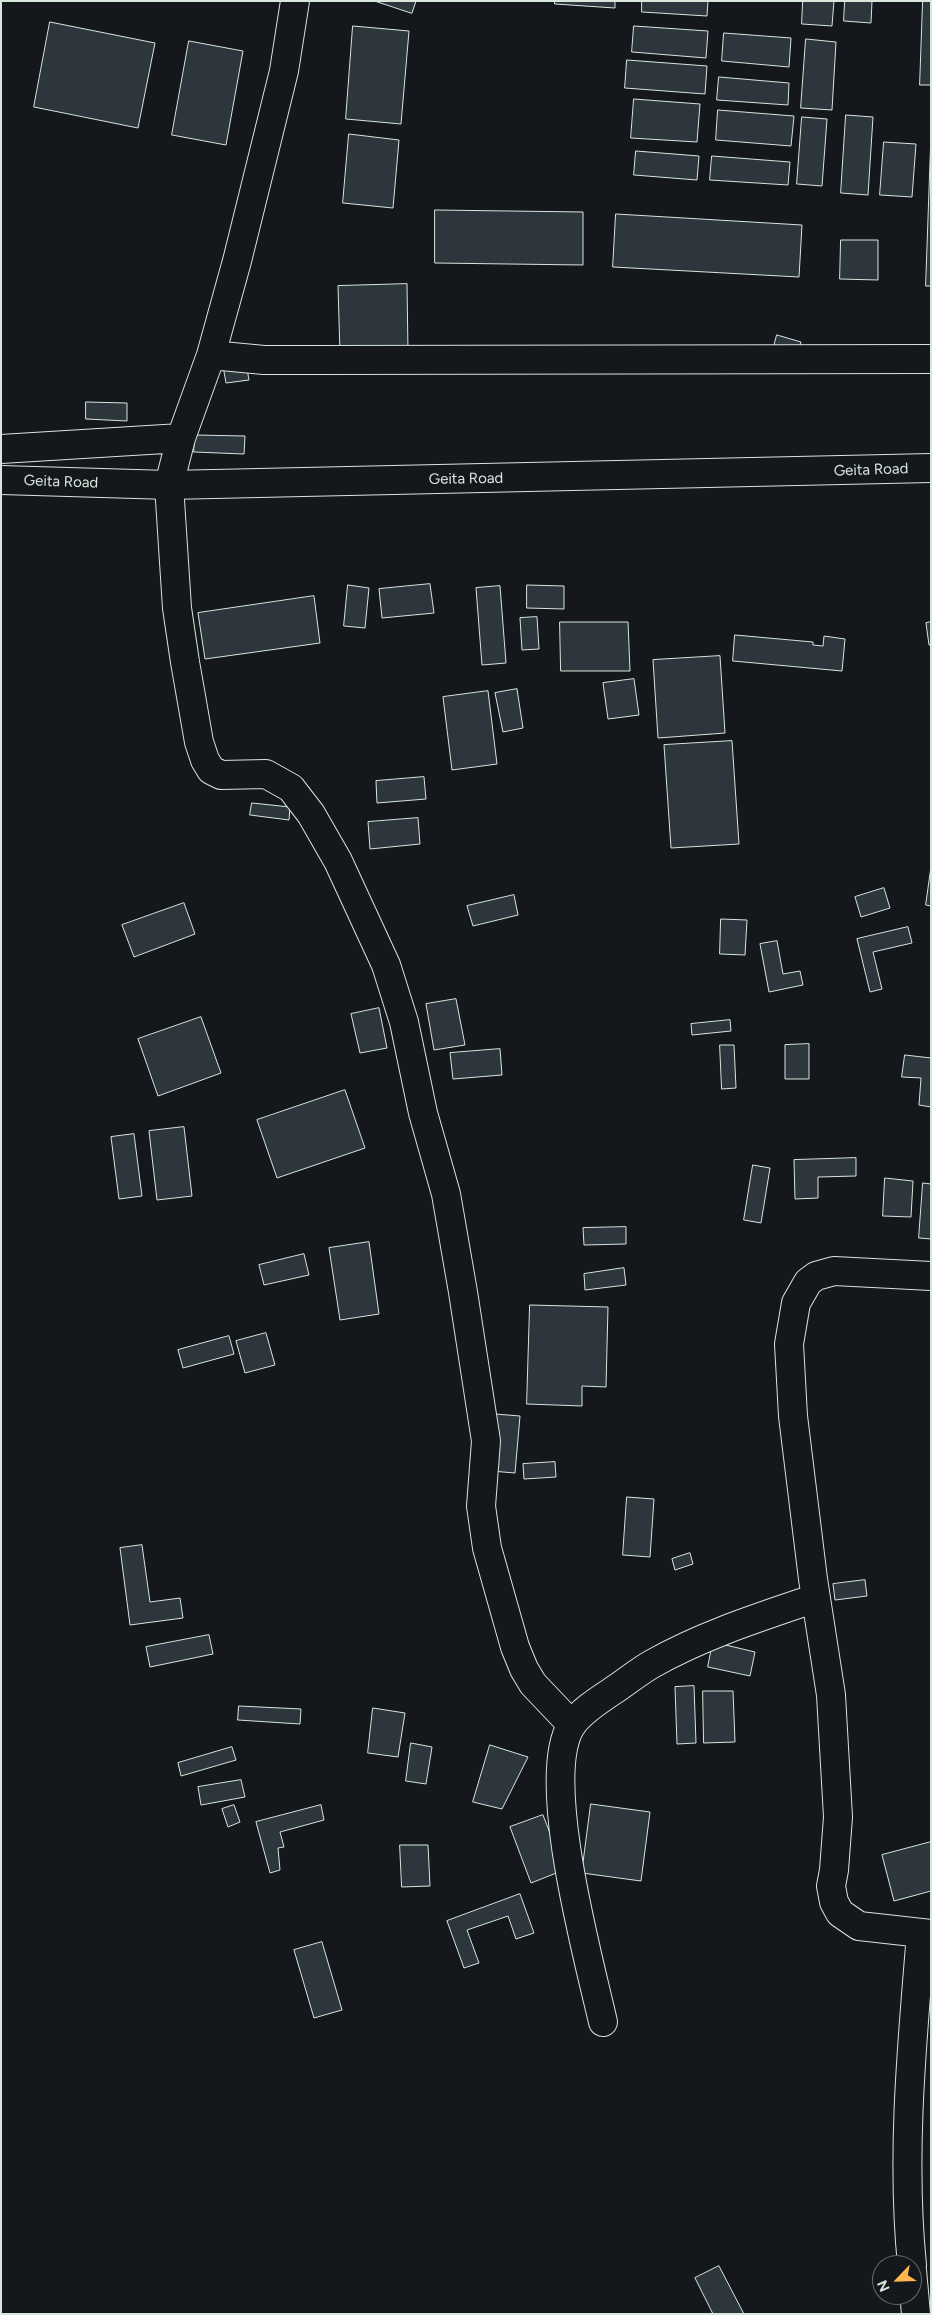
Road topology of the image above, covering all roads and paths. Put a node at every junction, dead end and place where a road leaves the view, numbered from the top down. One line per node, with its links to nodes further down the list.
1 (295, 1): 2 (main road)
2 (211, 355): 3 (main road); 4 (main road)
3 (931, 359)
4 (180, 438): 5 (main road); 8 (main road)
5 (1, 450)
6 (931, 468): 8 (main road, Geita Road)
7 (1, 480): 8 (main road, Geita Road)
8 (169, 486): 11 (main road)
9 (931, 1276): 10 (main road)
10 (816, 1598): 11 (main road); 12 (main road)
11 (572, 1725): 13 (main road)
12 (926, 1934): 14 (main road)
13 (602, 2022)
14 (911, 2255)

